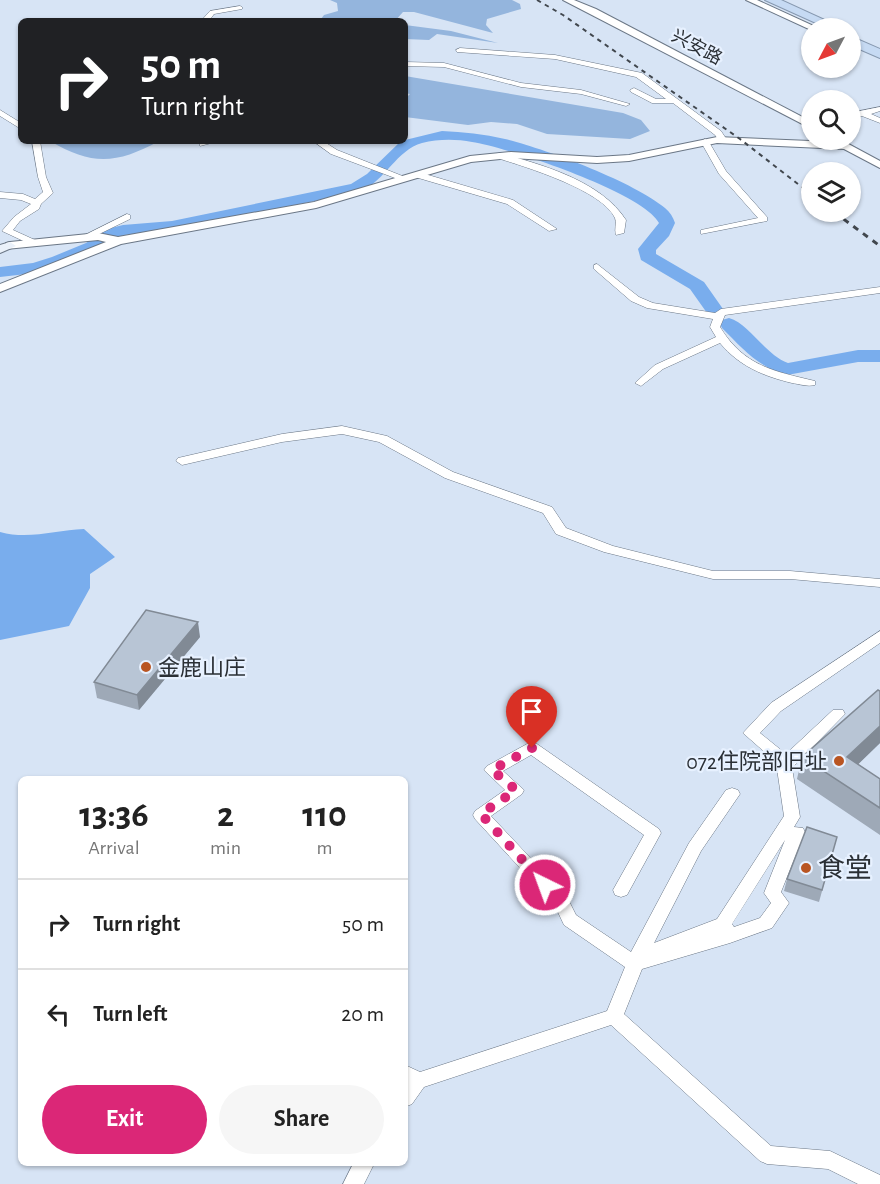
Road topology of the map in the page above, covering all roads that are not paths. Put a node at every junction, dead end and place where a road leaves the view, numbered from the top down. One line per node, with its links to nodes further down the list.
1 (567, 0): 22 (street, 兴安路)
2 (750, 0): 9 (street)
3 (759, 0): 7 (highway)
4 (771, 0): 8 (highway)
5 (240, 8): 6 (street)
6 (208, 18)
7 (801, 18)
8 (813, 18)
9 (801, 22)
10 (861, 40): 12 (highway)
11 (861, 48): 14 (highway)
12 (880, 48)
13 (460, 50): 17 (street)
14 (880, 56)
15 (408, 64): 18 (street)
16 (634, 90): 17 (street)
17 (673, 101): 25 (street)
18 (626, 104)
19 (880, 109): 21 (street)
20 (0, 112): 24 (street)
21 (863, 113): 23 (street)
22 (801, 121)
23 (880, 121)
24 (18, 126)
25 (723, 140): 26 (street); 29 (street)
26 (705, 142): 31 (street); 40 (street)
27 (37, 144): 36 (street)
28 (322, 144): 34 (street)
29 (801, 144)
30 (854, 150): 32 (street)
31 (500, 156): 33 (street); 39 (street)
32 (880, 165)
33 (418, 175): 34 (street); 38 (street)
34 (406, 179): 41 (street)
35 (0, 195): 36 (street)
36 (36, 203): 42 (street)
37 (127, 217): 41 (street)
38 (552, 229)
39 (619, 232)
40 (704, 232)
41 (103, 238): 42 (street); 45 (street)
42 (32, 242): 43 (street)
43 (3, 247)
44 (597, 267): 47 (street)
45 (0, 288)
46 (880, 290): 47 (street)
47 (719, 317): 48 (street)
48 (721, 338): 49 (street); 50 (street)
49 (641, 382)
50 (811, 383)
51 (182, 461): 52 (street)
52 (880, 583)
53 (880, 636): 55 (street)
54 (838, 714): 55 (street)
55 (784, 766): 59 (street)
56 (732, 794): 60 (street)
57 (797, 832): 59 (street)
58 (621, 890): 60 (street)
59 (727, 930): 60 (street)
60 (636, 960): 61 (street)
61 (614, 1016): 62 (street); 65 (street)
62 (411, 1077)
63 (363, 1166): 64 (street)
64 (353, 1184)
65 (878, 1184)

